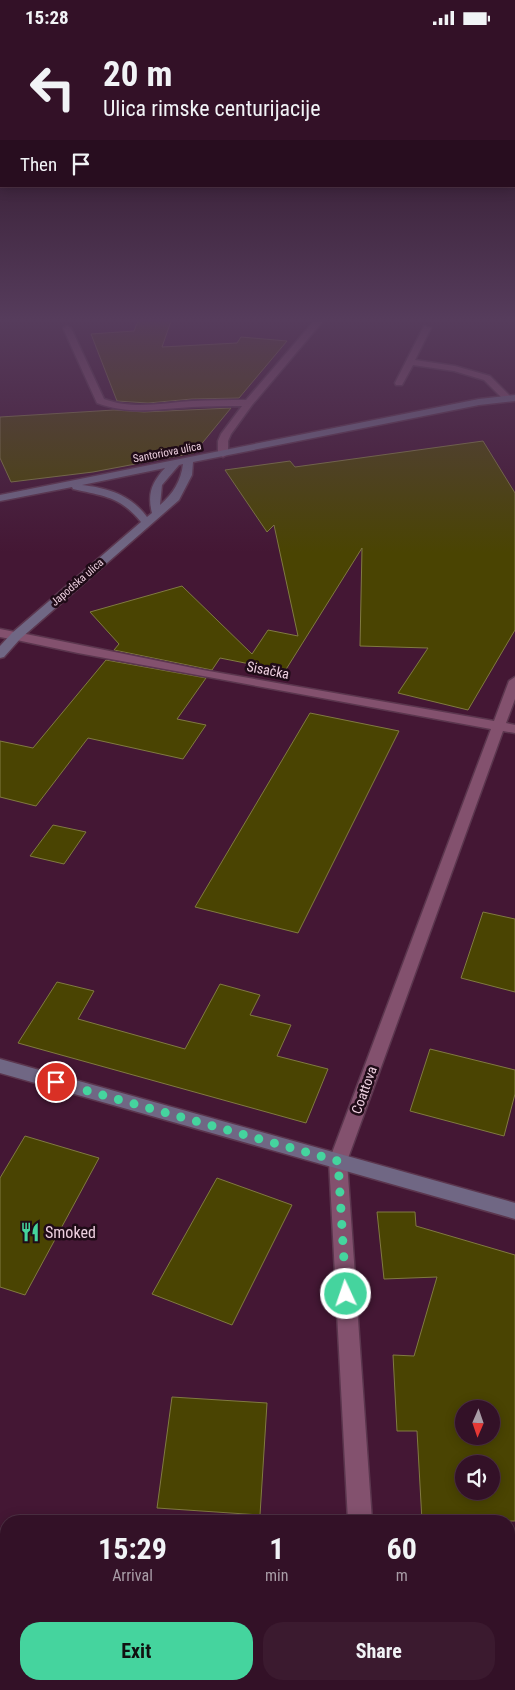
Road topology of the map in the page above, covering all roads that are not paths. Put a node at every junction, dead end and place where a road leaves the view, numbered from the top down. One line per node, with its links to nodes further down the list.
1 (99, 398): 4 (street)
2 (253, 398): 4 (street)
3 (509, 398): 5 (street, Santoriova ulica)
4 (249, 403): 5 (street)
5 (223, 454): 6 (street, Santoriova ulica)
6 (188, 461): 7 (street, Santoriova ulica); 10 (street, Japodska ulica)
7 (175, 464): 8 (street, Santoriova ulica); 10 (street)
8 (55, 487): 9 (street, Santoriova ulica); 11 (street)
9 (0, 498)
10 (157, 513): 11 (street, Japodska ulica)
11 (146, 522): 13 (street, Japodska ulica)
12 (0, 633): 13 (street, Sisačka)
13 (16, 636): 14 (street, Japodska ulica); 16 (street, Sisačka)
14 (0, 654)
15 (515, 681): 16 (street, Coattova)
16 (499, 727): 17 (street, Sisačka); 19 (street, Coattova)
17 (515, 729)
18 (0, 1066): 19 (street)
19 (338, 1161): 20 (street); 21 (street, Coattova)
20 (515, 1211)
21 (360, 1515)

